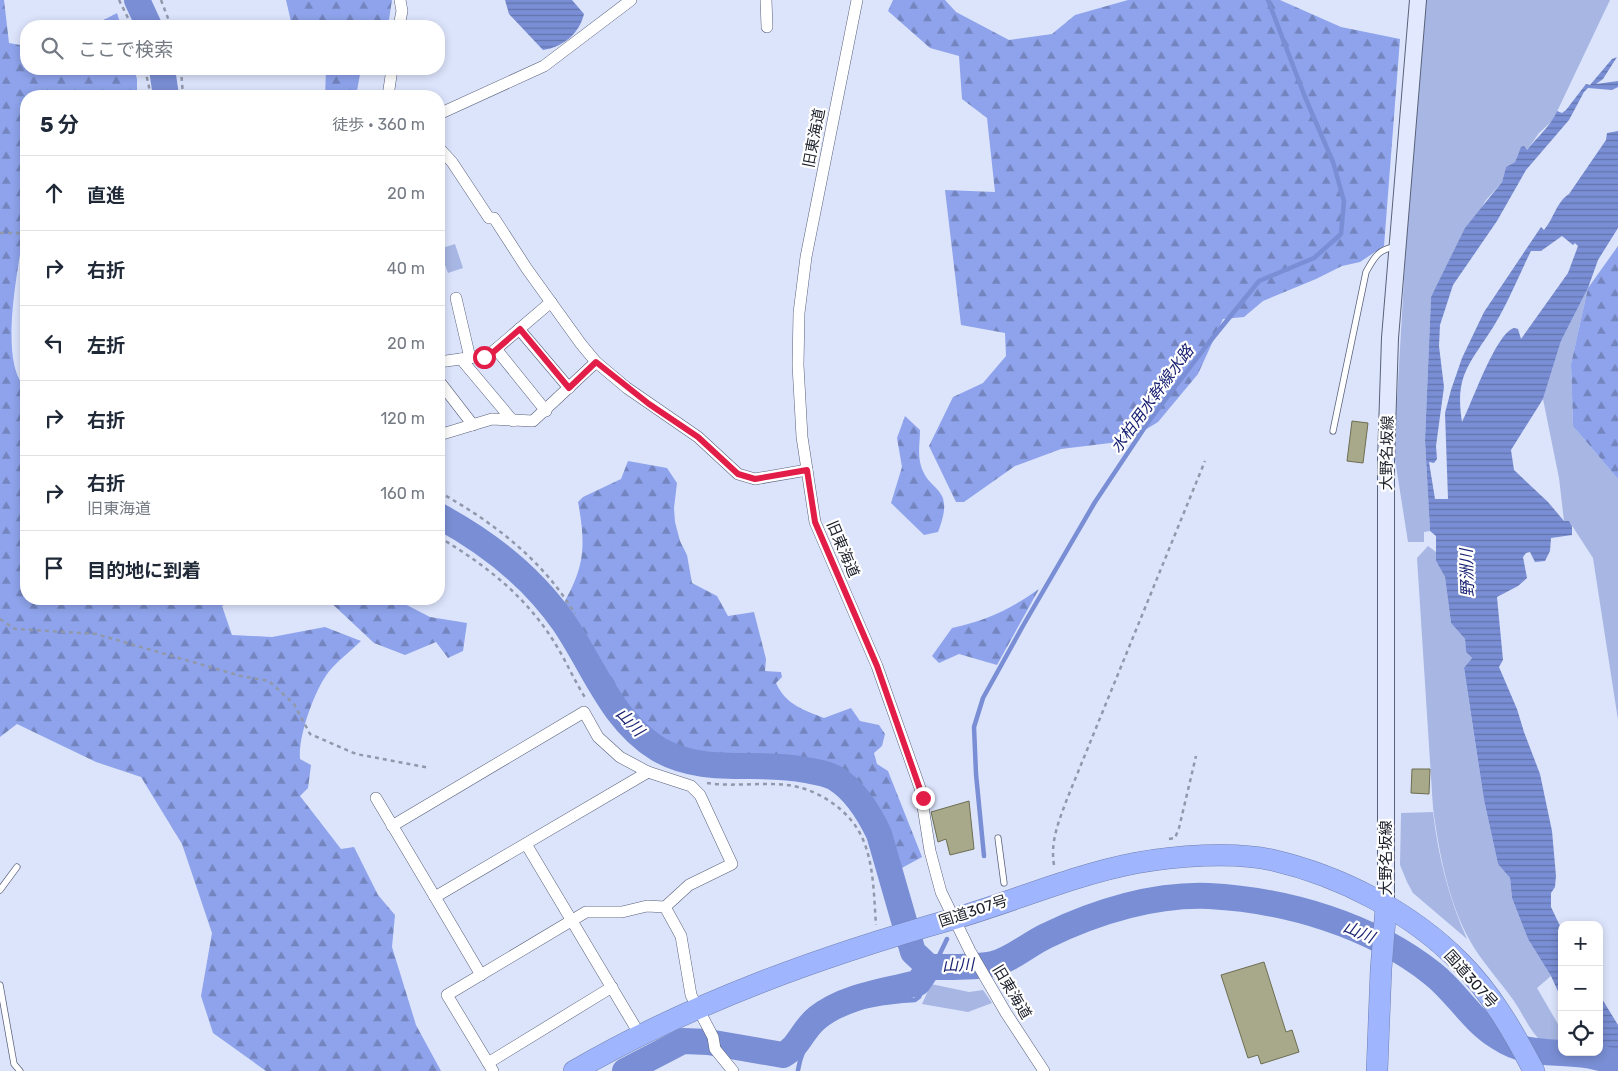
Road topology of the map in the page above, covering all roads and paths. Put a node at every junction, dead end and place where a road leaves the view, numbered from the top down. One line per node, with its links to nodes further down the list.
1 (119, 0): 8 (path)
2 (161, 0): 9 (path)
3 (400, 0): 10 (street)
4 (631, 0): 18 (street)
5 (766, 0): 11 (street)
6 (857, 0): 38 (street, 旧東海道)
7 (1418, 0): 22 (main road, 大野名坂線)
8 (129, 20)
9 (169, 20)
10 (400, 20)
11 (767, 27)
12 (146, 75): 15 (path)
13 (181, 75): 16 (path)
14 (391, 75): 17 (street)
15 (150, 90)
16 (183, 90)
17 (389, 90)
18 (445, 111)
19 (445, 154): 24 (street)
20 (0, 233): 21 (path)
21 (20, 233)
22 (1397, 247): 35 (lane); 59 (main road, 大野名坂線)
23 (456, 298): 27 (street)
24 (550, 302): 25 (street); 29 (street)
25 (520, 329): 26 (street); 30 (street)
26 (496, 349): 27 (street); 32 (street)
27 (466, 359): 28 (street); 33 (street)
28 (445, 361)
29 (596, 362): 30 (street); 38 (street)
30 (569, 388): 32 (street)
31 (445, 389): 34 (street)
32 (546, 411): 33 (street)
33 (513, 421): 34 (street)
34 (473, 425): 36 (street)
35 (1333, 430)
36 (445, 432)
37 (1205, 461): 53 (path)
38 (807, 470): 61 (street, 旧東海道)
39 (445, 496): 41 (path)
40 (445, 542): 43 (path)
41 (575, 614)
42 (0, 619): 45 (path)
43 (589, 704)
44 (1196, 756): 51 (path)
45 (430, 768)
46 (648, 772): 49 (street); 52 (street); 58 (street)
47 (704, 782): 62 (path)
48 (376, 798): 49 (street)
49 (392, 826): 57 (street)
50 (998, 838): 55 (lane)
51 (1167, 839)
52 (526, 844): 57 (street); 60 (street)
53 (1061, 864)
54 (17, 867): 56 (lane)
55 (1004, 883)
56 (0, 890)
57 (435, 897): 63 (street)
58 (665, 907): 60 (street); 66 (street)
59 (1385, 916): 61 (highway, 国道307号); 73 (highway); 74 (highway, 国道307号)
60 (572, 919): 63 (street); 65 (street)
61 (953, 919): 62 (highway, 国道307号); 72 (street, 旧東海道)
62 (882, 940): 66 (highway, 国道307号)
63 (481, 974): 68 (street)
64 (0, 985): 69 (lane)
65 (612, 987): 67 (street); 68 (street)
66 (697, 1008): 67 (highway, 国道307号); 71 (street)
67 (640, 1034): 70 (highway, 国道307号)
68 (491, 1067)
69 (20, 1071)
70 (574, 1071)
71 (733, 1071)
72 (1044, 1071)
73 (1377, 1071)
74 (1534, 1071)

